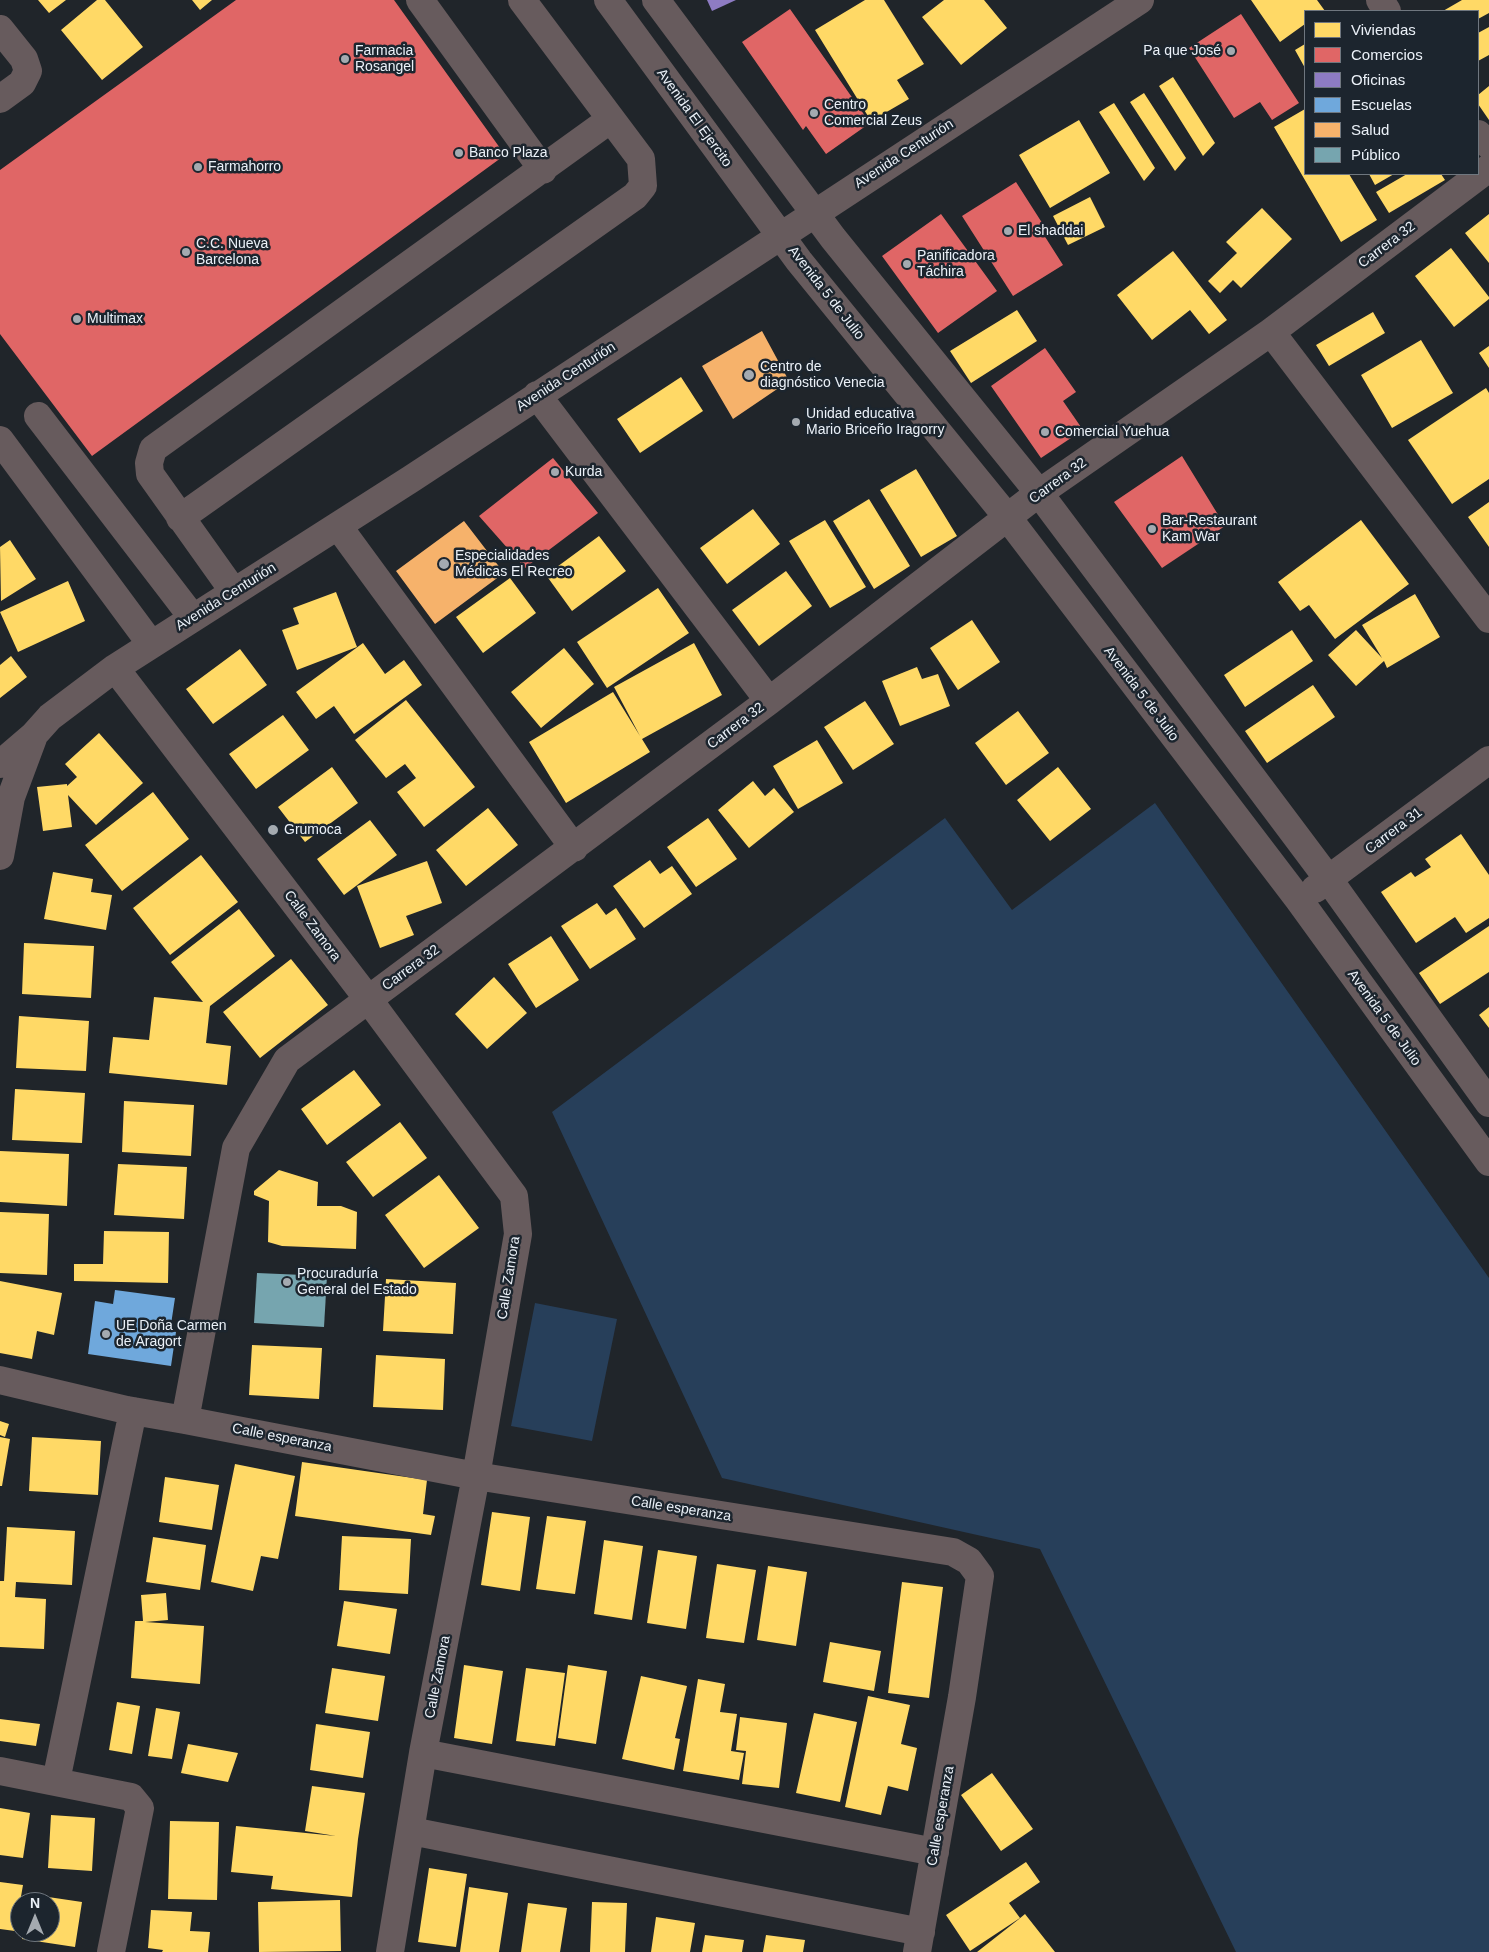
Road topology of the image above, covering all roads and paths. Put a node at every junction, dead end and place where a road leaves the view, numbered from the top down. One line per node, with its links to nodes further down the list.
1 (420, 0): 12 (street)
2 (522, 0): 8 (street)
3 (608, 0): 14 (street, Avenida El Ejercito)
4 (656, 0): 13 (street)
5 (1125, 4): 13 (street, Avenida Centurión)
6 (0, 29): 7 (street)
7 (0, 99)
8 (611, 119): 12 (street); 20 (street)
9 (1479, 135): 10 (street)
10 (1489, 145)
11 (1489, 168): 15 (street, Carrera 32)
12 (542, 170): 20 (street)
13 (814, 213): 14 (street, Avenida Centurión); 19 (street)
14 (781, 235): 16 (street, Avenida Centurión); 21 (street, Avenida 5 de Julio)
15 (1271, 332): 19 (street, Carrera 32); 25 (street)
16 (537, 396): 22 (street, Avenida Centurión); 28 (street)
17 (38, 416): 24 (street)
18 (0, 440): 26 (street)
19 (1039, 493): 21 (street, Carrera 32); 34 (street)
20 (180, 518): 23 (street)
21 (1008, 518): 28 (street, Carrera 32); 35 (street, Avenida 5 de Julio)
22 (338, 526): 23 (street, Avenida Centurión); 32 (street)
23 (234, 592): 24 (street, Avenida Centurión)
24 (192, 618): 26 (street, Avenida Centurión)
25 (1489, 619)
26 (151, 644): 27 (street, Avenida Centurión)
27 (115, 668): 29 (street, Avenida Centurión); 36 (street, Calle Zamora)
28 (769, 702): 32 (street, Carrera 32)
29 (33, 736): 31 (street, Avenida Centurión); 33 (street)
30 (1489, 760): 34 (street, Carrera 31)
31 (0, 764)
32 (574, 848): 36 (street, Carrera 32)
33 (0, 856)
34 (1329, 880): 35 (street, Carrera 31); 37 (street)
35 (1299, 900): 38 (street, Avenida 5 de Julio)
36 (368, 999): 41 (street, Carrera 32); 42 (street, Calle Zamora)
37 (1489, 1102)
38 (1489, 1162)
39 (0, 1380): 40 (street, Calle esperanza)
40 (133, 1411): 41 (street, Calle esperanza); 45 (street)
41 (185, 1420): 42 (street, Calle esperanza)
42 (476, 1476): 43 (street, Calle Zamora); 47 (street, Calle esperanza)
43 (424, 1753): 46 (street, Calle Zamora); 47 (street)
44 (0, 1771): 45 (street)
45 (56, 1781): 49 (street)
46 (411, 1831): 48 (street); 50 (street, Calle Zamora)
47 (935, 1852): 48 (street, Calle esperanza)
48 (919, 1942)
49 (112, 1952)
50 (390, 1952)

